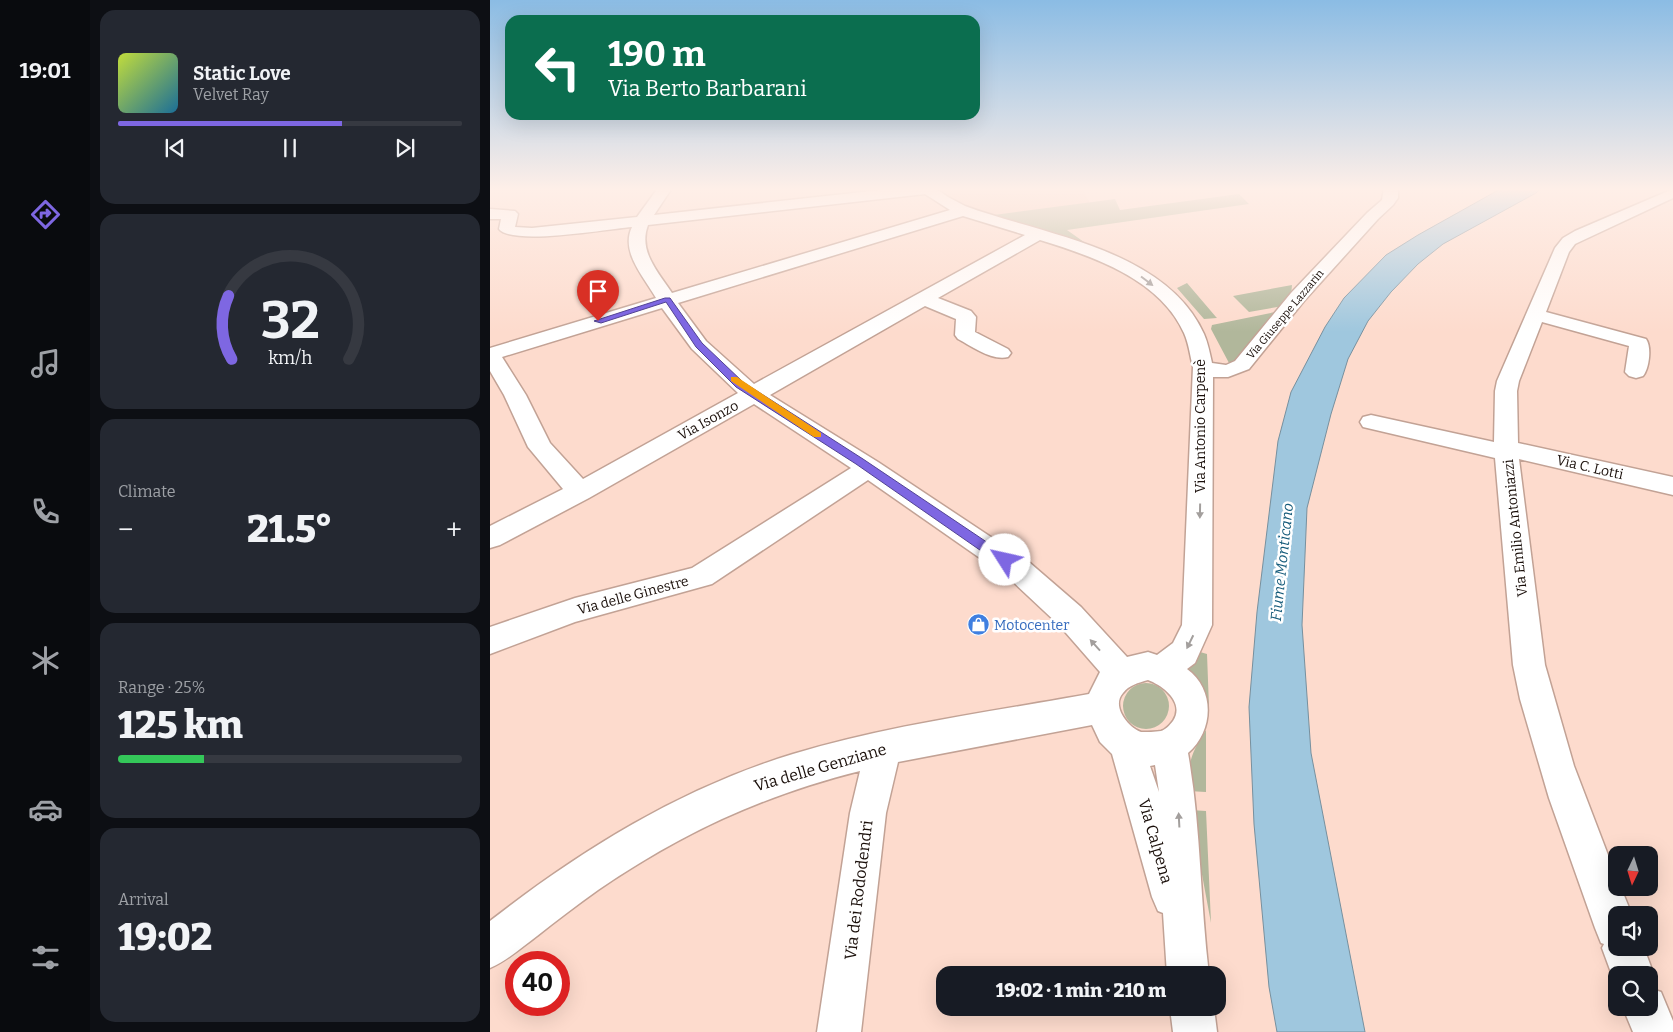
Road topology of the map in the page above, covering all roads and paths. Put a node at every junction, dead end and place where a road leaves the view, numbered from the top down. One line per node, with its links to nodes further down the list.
1 (636, 236): 7 (street)
2 (879, 236): 7 (street)
3 (1035, 236): 8 (street, Via Isonzo)
4 (1041, 236): 12 (street, Via Antonio Carpenè, one-way to 12)
5 (1356, 236): 12 (street, Via Giuseppe Lazzarin)
6 (1578, 236): 9 (street, Via Emilio Antoniazzi)
7 (668, 299): 11 (street); 14 (street)
8 (923, 299): 10 (street); 14 (street, Via Isonzo)
9 (1536, 316): 13 (street); 16 (street, Via Emilio Antoniazzi)
10 (1002, 353)
11 (490, 354): 19 (street)
12 (1203, 367): 22 (street, Via Antonio Carpenè, one-way to 22)
13 (1636, 372)
14 (754, 394): 17 (street); 19 (street, Via Isonzo)
15 (1371, 422): 16 (street, Via C. Lotti)
16 (1507, 450): 18 (street, Via C. Lotti); 28 (street, Via Emilio Antoniazzi)
17 (869, 468): 21 (street, Via delle Ginestre); 23 (street, one-way to 17)
18 (1673, 486)
19 (580, 492): 20 (street, Via Isonzo)
20 (490, 538)
21 (490, 641)
22 (1162, 670): 23 (street); 26 (street)
23 (1121, 673): 24 (street)
24 (1103, 707): 25 (street); 27 (street, Via delle Genziane)
25 (1126, 743): 26 (street); 30 (street, Via Calpena)
26 (1170, 746): 30 (street, Via Calpena, one-way to 26)
27 (883, 749): 29 (street, Via delle Genziane); 33 (street, Via dei Rododendri)
28 (1608, 906)
29 (490, 947)
30 (1186, 957)
31 (1193, 1016): 34 (street)
32 (1648, 1016): 35 (street)
33 (840, 1032)
34 (1195, 1032)
35 (1655, 1032)

